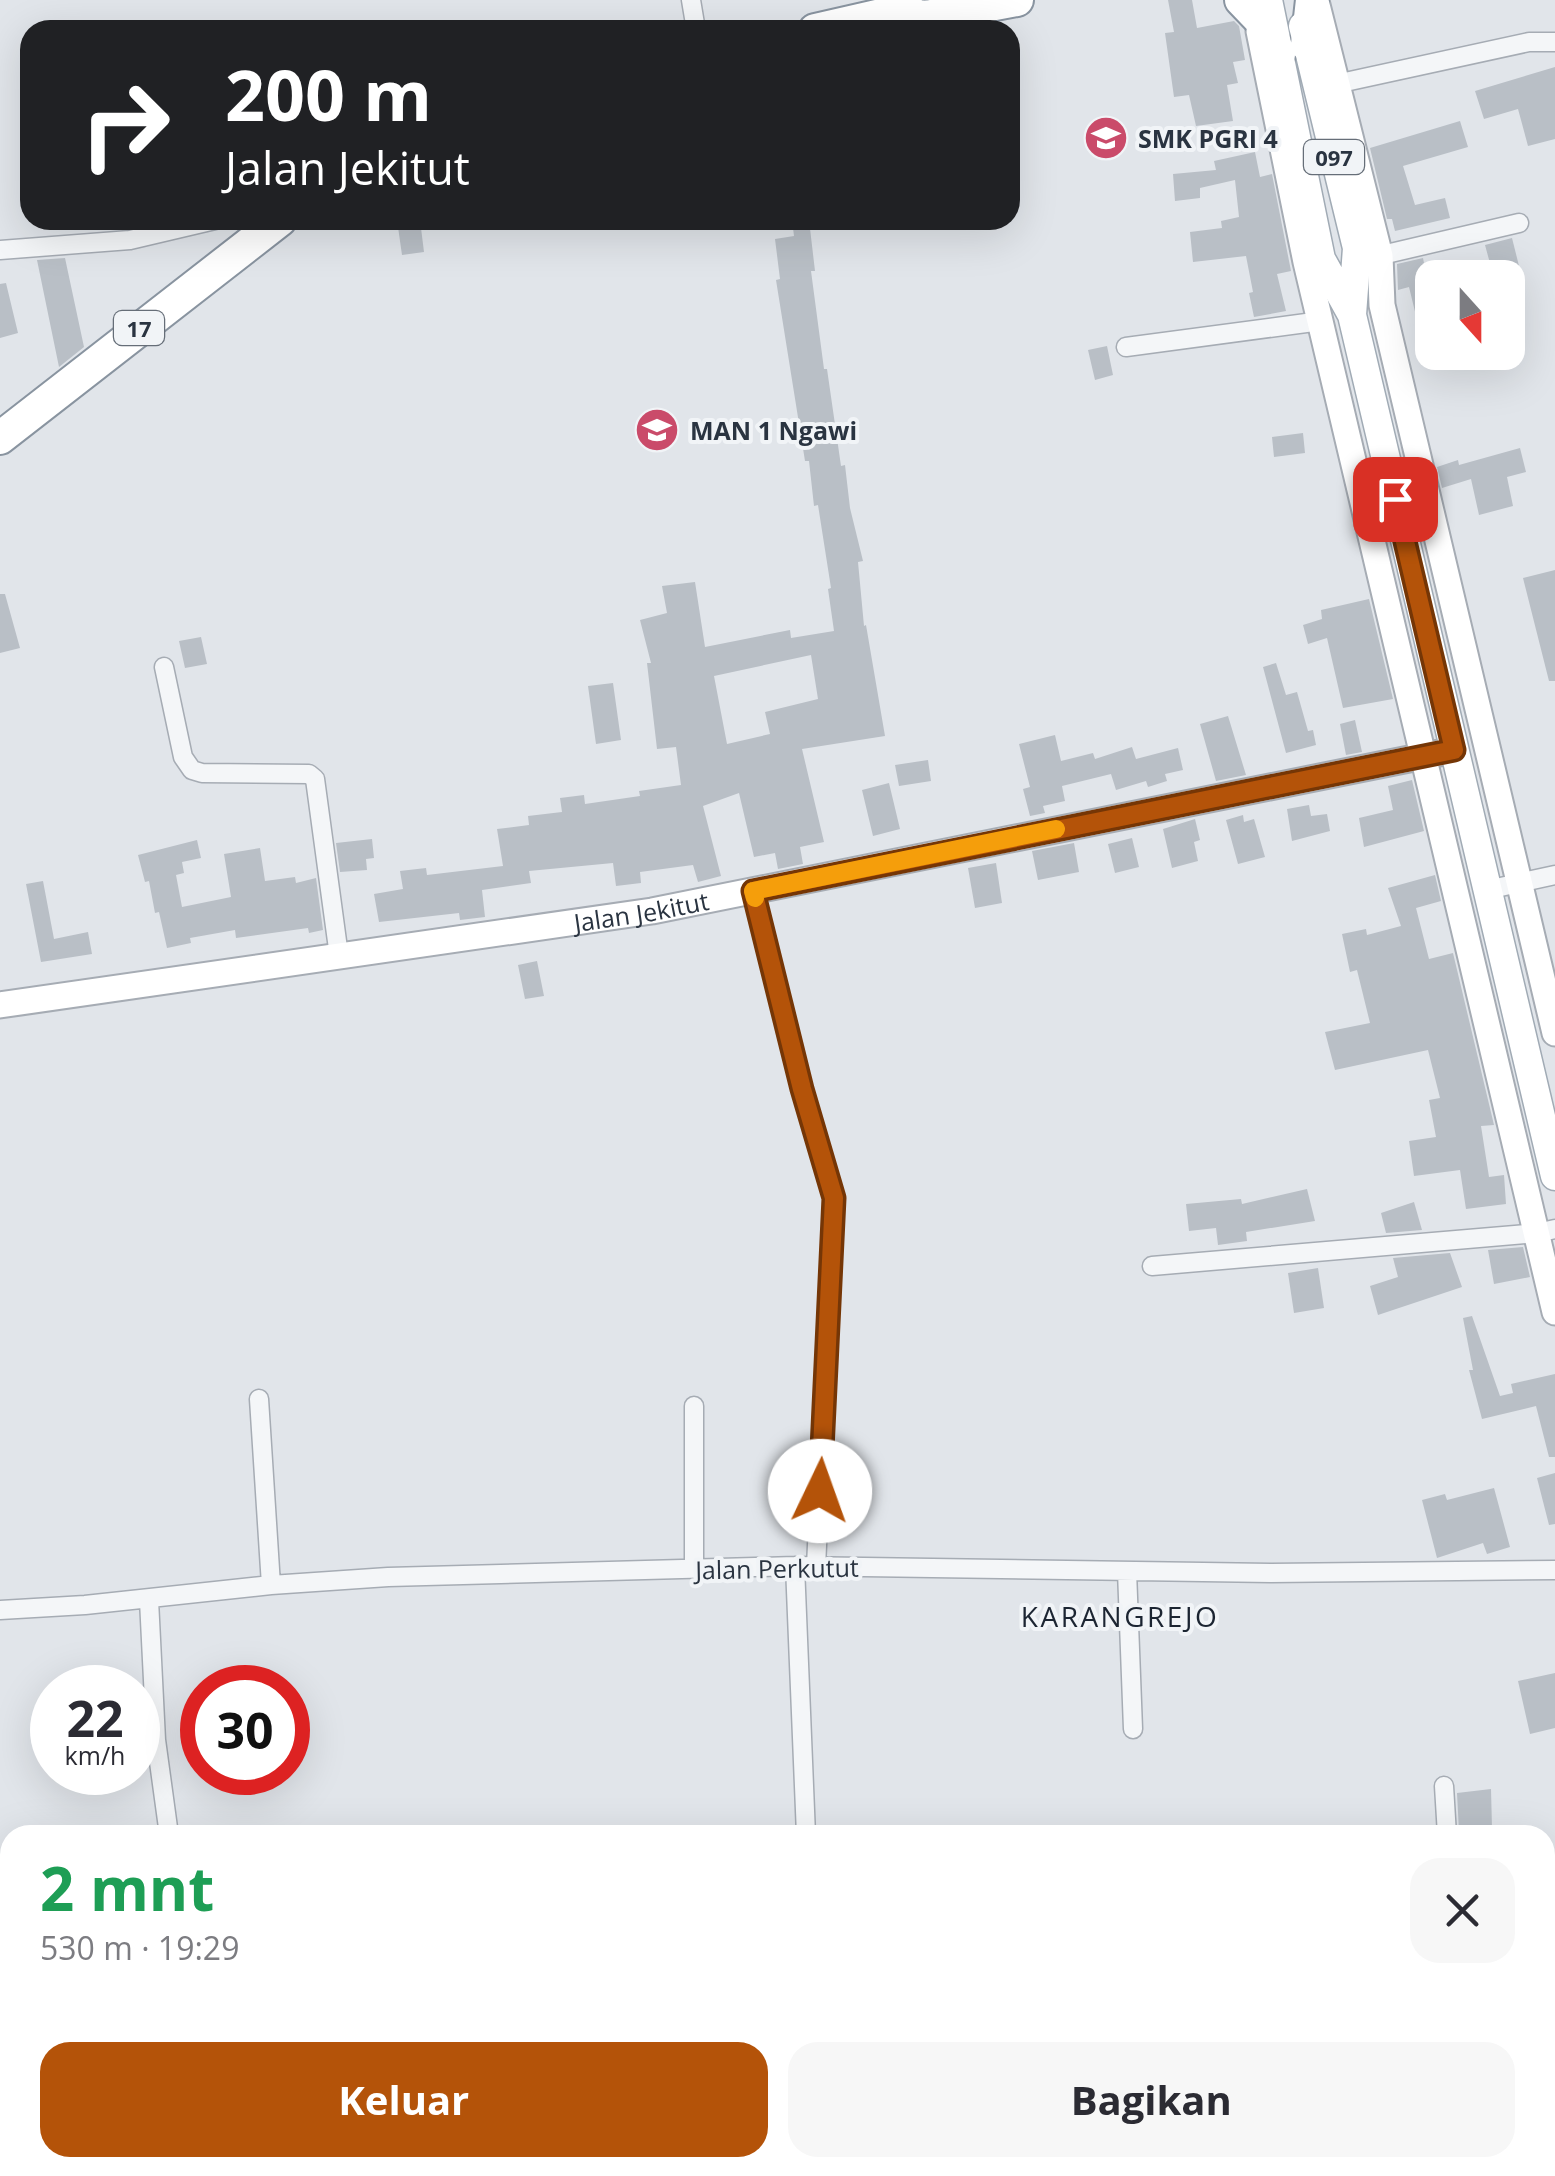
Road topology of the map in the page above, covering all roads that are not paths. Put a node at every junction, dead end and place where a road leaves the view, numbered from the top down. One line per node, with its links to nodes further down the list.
1 (1018, 0): 5 (highway)
2 (1298, 0): 8 (main road, 097)
3 (1314, 0): 8 (highway); 9 (street)
4 (1255, 4): 8 (highway); 16 (street)
5 (901, 6): 6 (highway)
6 (851, 20)
7 (1555, 42): 9 (street)
8 (1293, 50): 14 (main road, 097); 15 (main road, 097)
9 (1336, 84): 14 (street)
10 (1519, 223): 14 (street)
11 (172, 230): 13 (street)
12 (267, 230): 18 (highway, 17)
13 (0, 250)
14 (1369, 258): 15 (main road, 097); 23 (street)
15 (1352, 315): 20 (main road, 097)
16 (1321, 321): 17 (street); 21 (street)
17 (1126, 347)
18 (0, 438)
19 (164, 667): 26 (street)
20 (1454, 750): 21 (street, Jalan Jekitut); 24 (main road, 097)
21 (1422, 757): 25 (street, Jalan Jekitut); 30 (street)
22 (1555, 875): 23 (street)
23 (1520, 882): 24 (street); 28 (street)
24 (1486, 890): 29 (main road, 097)
25 (753, 891): 26 (street, Jalan Jekitut); 36 (street)
26 (339, 956): 27 (street, Jalan Jekitut)
27 (0, 1005)
28 (1555, 1033)
29 (1555, 1176)
30 (1546, 1231): 31 (street); 32 (street)
31 (1152, 1266)
32 (1555, 1312)
33 (260, 1399): 40 (street)
34 (694, 1406): 37 (street)
35 (796, 1566): 36 (street, Jalan Perkutut); 37 (street, Jalan Perkutut); 46 (street)
36 (816, 1567): 39 (street, Jalan Perkutut)
37 (694, 1569): 40 (street, Jalan Perkutut)
38 (1555, 1570): 39 (street, Jalan Perkutut)
39 (1127, 1571): 43 (street)
40 (271, 1585): 41 (street, Jalan Perkutut)
41 (150, 1600): 42 (street, Jalan Perkutut); 45 (street)
42 (0, 1610)
43 (1133, 1729)
44 (1444, 1786): 47 (street)
45 (169, 1825)
46 (806, 1825)
47 (1446, 1825)

